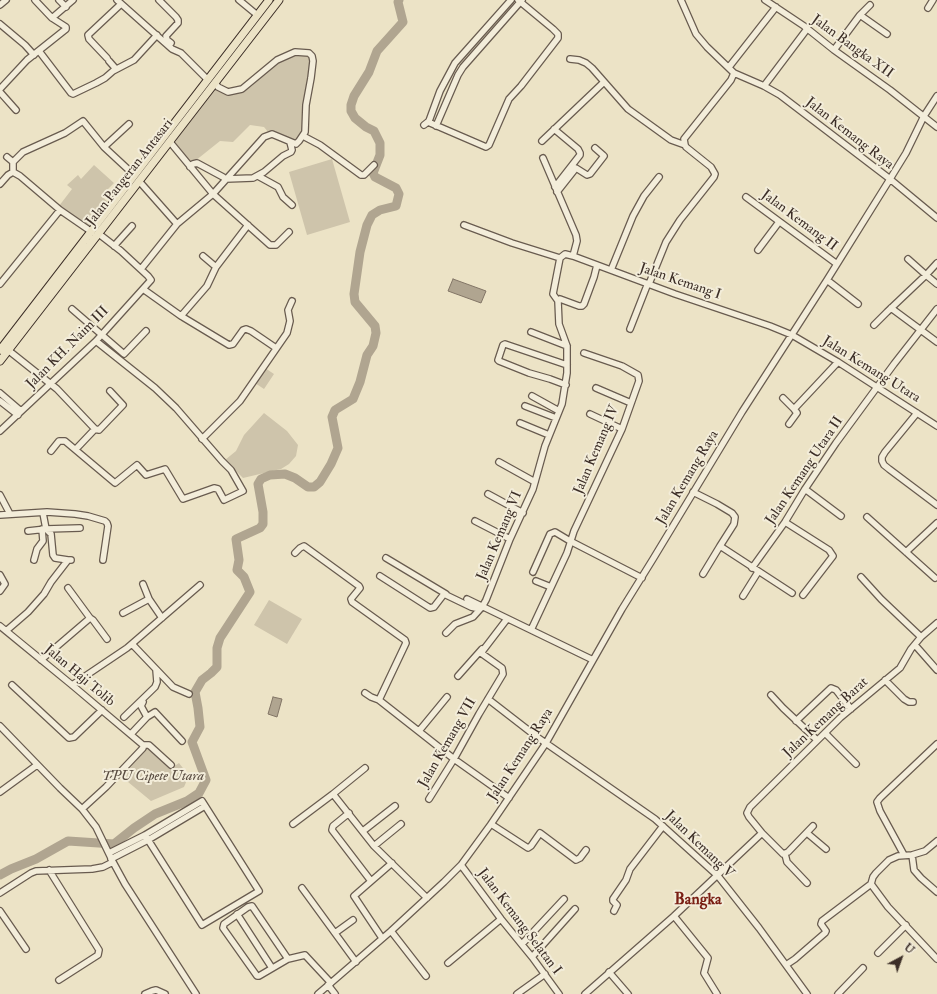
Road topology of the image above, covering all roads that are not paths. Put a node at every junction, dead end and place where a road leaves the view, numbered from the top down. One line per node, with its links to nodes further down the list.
1 (6, 0): 16 (street)
2 (35, 0): 23 (street)
3 (59, 0): 18 (street)
4 (73, 0): 18 (street)
5 (159, 0): 30 (street)
6 (239, 0): 21 (street)
7 (268, 0): 21 (main road, Jalan Pangeran Antasari); 118 (main road)
8 (275, 0): 121 (main road)
9 (279, 0): 37 (main road, Jalan Pangeran Antasari)
10 (511, 0): 44 (street)
11 (681, 0): 32 (street, Jalan Kemang Raya)
12 (765, 0): 19 (street, Jalan Bangka XII)
13 (933, 0): 20 (street)
14 (520, 1): 44 (street); 44 (street)
15 (119, 2): 27 (street); 33 (street)
16 (0, 5)
17 (870, 6): 22 (street)
18 (66, 7): 23 (street)
19 (776, 7): 25 (street, Jalan Bangka XII); 32 (street)
20 (928, 8)
21 (256, 14): 35 (main road, Jalan Pangeran Antasari)
22 (860, 15): 26 (street); 28 (street)
23 (52, 18): 29 (street)
24 (0, 24): 29 (street)
25 (807, 29): 28 (street, Jalan Bangka XII); 38 (street)
26 (888, 34)
27 (157, 36): 30 (street); 33 (street)
28 (834, 50): 42 (street, Jalan Bangka XII)
29 (36, 53): 33 (street); 39 (street)
30 (181, 53): 35 (street)
31 (570, 59): 36 (street)
32 (729, 67): 34 (street, Jalan Kemang Raya)
33 (116, 69)
34 (734, 73): 38 (street, Jalan Kemang Raya); 51 (street)
35 (206, 78): 60 (main road, Jalan Pangeran Antasari)
36 (604, 82): 46 (street); 51 (street)
37 (215, 84): 47 (street); 49 (main road, Jalan Pangeran Antasari)
38 (764, 86): 64 (street, Jalan Kemang Raya)
39 (0, 91): 41 (street)
40 (937, 96): 42 (street)
41 (16, 110)
42 (924, 116): 45 (street, Jalan Bangka XII); 64 (street)
43 (129, 124): 52 (street)
44 (436, 126)
45 (937, 127)
46 (554, 129): 48 (street); 67 (street)
47 (303, 136): 50 (street); 57 (street)
48 (542, 141)
49 (170, 142): 58 (street); 65 (main road, Jalan Pangeran Antasari)
50 (290, 142): 61 (street); 63 (street)
51 (684, 145): 95 (street)
52 (104, 147): 56 (street); 60 (street)
53 (595, 148): 67 (street)
54 (7, 157): 56 (street)
55 (543, 158): 67 (street)
56 (14, 162): 59 (street)
57 (374, 165)
58 (190, 167): 63 (street); 68 (street)
59 (13, 172): 66 (street); 71 (street)
60 (132, 173): 78 (main road, Jalan Pangeran Antasari)
61 (258, 176): 63 (street); 70 (street)
62 (659, 177): 92 (street)
63 (226, 179): 68 (street)
64 (890, 179): 72 (street); 88 (street, Jalan Kemang Raya)
65 (139, 181): 74 (street); 80 (main road, Jalan Pangeran Antasari)
66 (0, 184)
67 (556, 189): 84 (street)
68 (213, 194): 74 (street); 75 (street)
69 (746, 197): 73 (street, Jalan Kemang II)
70 (292, 205)
71 (60, 210): 78 (street); 96 (street)
72 (937, 218)
73 (779, 222): 82 (street); 88 (street, Jalan Kemang II)
74 (177, 224): 91 (street)
75 (248, 225): 79 (street); 90 (street)
76 (464, 225): 85 (street)
77 (132, 226): 81 (street)
78 (89, 230): 115 (main road, Jalan Pangeran Antasari)
79 (289, 232)
80 (99, 234): 81 (street); 119 (main road, Jalan Pangeran Antasari)
81 (114, 246): 91 (street)
82 (758, 250)
83 (203, 256): 90 (street)
84 (572, 256): 85 (street, Jalan Kemang I); 89 (street, Jalan Kemang I)
85 (560, 258): 116 (street, Jalan Kemang VI)
86 (908, 259): 93 (street)
87 (937, 263): 93 (street)
88 (837, 264): 94 (street, Jalan Kemang Raya)
89 (597, 265): 92 (street, Jalan Kemang I); 99 (street)
90 (216, 267): 105 (street)
91 (141, 270): 98 (street, Jalan KH. Naim III)
92 (611, 270): 95 (street, Jalan Kemang I)
93 (926, 275): 97 (street); 102 (street)
94 (827, 280): 101 (street); 112 (street, Jalan Kemang Raya)
95 (648, 283): 107 (street); 112 (street, Jalan Kemang I)
96 (0, 284)
97 (937, 284)
98 (143, 289): 105 (street); 111 (street, Jalan KH. Naim III)
99 (560, 299)
100 (292, 301): 117 (street)
101 (858, 304)
102 (891, 308): 106 (street); 108 (street)
103 (72, 309): 111 (street)
104 (937, 309): 108 (street, Jalan Kemang Utara II)
105 (181, 316): 117 (street)
106 (874, 326)
107 (630, 329)
108 (921, 330): 114 (street); 127 (street, Jalan Kemang Utara II)
109 (146, 331): 111 (street)
110 (532, 332): 116 (street)
111 (101, 335): 113 (street, Jalan KH. Naim III)
112 (792, 335): 123 (street, Jalan Kemang Utara); 155 (street, Jalan Kemang Raya)
113 (96, 341): 125 (street, Jalan KH. Naim III); 149 (street)
114 (937, 342)
115 (0, 345)
116 (567, 346): 124 (street, Jalan Kemang VI)
117 (276, 348): 149 (street)
118 (0, 350)
119 (8, 350): 122 (main road, Jalan Pangeran Antasari); 125 (street)
120 (584, 353): 134 (street)
121 (0, 357)
122 (0, 361)
123 (838, 362): 127 (street, Jalan Kemang Utara); 136 (street)
124 (567, 365): 126 (street, Jalan Kemang VI); 126 (street)
125 (52, 384): 138 (street, Jalan KH. Naim III); 145 (street)
126 (566, 385): 137 (street, Jalan Kemang VI)
127 (877, 387): 139 (street, Jalan Kemang Utara); 154 (street, Jalan Kemang Utara II)
128 (596, 388): 134 (street, Jalan Kemang IV)
129 (110, 391): 145 (street)
130 (0, 393): 138 (street)
131 (532, 396): 137 (street)
132 (783, 398): 136 (street)
133 (0, 401): 138 (street)
134 (631, 403): 146 (street, Jalan Kemang IV)
135 (525, 406): 141 (street)
136 (794, 409): 143 (street)
137 (559, 411): 141 (street, Jalan Kemang VI)
138 (20, 413): 147 (street, Jalan KH. Naim III)
139 (916, 413): 144 (street, Jalan Kemang Utara); 158 (street)
140 (590, 414): 146 (street)
141 (556, 418): 148 (street, Jalan Kemang VI)
142 (520, 423): 148 (street)
143 (789, 424)
144 (937, 426)
145 (95, 428): 150 (street)
146 (622, 429): 172 (street, Jalan Kemang IV)
147 (0, 431)
148 (549, 435): 153 (street, Jalan Kemang VI)
149 (202, 438): 150 (street)
150 (76, 449): 151 (street)
151 (51, 451)
152 (499, 462): 153 (street)
153 (535, 482): 160 (street, Jalan Kemang VI)
154 (805, 489): 163 (street); 166 (street, Jalan Kemang Utara II)
155 (693, 492): 173 (street); 186 (street, Jalan Kemang Raya)
156 (488, 494): 160 (street)
157 (0, 495): 161 (street)
158 (937, 505)
159 (43, 513): 161 (street); 169 (street); 178 (street)
160 (522, 513): 171 (street, Jalan Kemang VI)
161 (10, 514): 162 (street)
162 (0, 515)
163 (841, 516)
164 (867, 517): 174 (street)
165 (475, 521): 171 (street)
166 (785, 522): 179 (street, Jalan Kemang Utara II); 196 (street)
167 (937, 524): 174 (street)
168 (80, 528): 169 (street)
169 (44, 529): 170 (street); 177 (street); 207 (street)
170 (28, 531)
171 (510, 539): 200 (street, Jalan Kemang VI)
172 (570, 541): 180 (street); 186 (street); 191 (street, Jalan Kemang IV)
173 (720, 546): 179 (street); 182 (street)
174 (906, 552): 187 (street)
175 (295, 553): 226 (street)
176 (386, 558): 195 (street)
177 (34, 560)
178 (103, 560)
179 (752, 568): 181 (street)
180 (533, 572)
181 (758, 572): 194 (street); 197 (street)
182 (703, 574)
183 (0, 575): 193 (street)
184 (380, 576): 195 (street)
185 (861, 577): 210 (street)
186 (642, 578): 215 (street, Jalan Kemang Raya)
187 (935, 578)
188 (536, 581): 191 (street)
189 (143, 584): 198 (street)
190 (200, 585): 203 (street)
191 (551, 587): 208 (street, Jalan Kemang IV)
192 (68, 588): 202 (street)
193 (0, 591)
194 (792, 593)
195 (447, 594): 200 (street)
196 (803, 595)
197 (743, 596)
198 (149, 599): 201 (street); 203 (street)
199 (467, 599): 200 (street)
200 (481, 608): 204 (street); 209 (street)
201 (123, 613)
202 (90, 618): 211 (street); 214 (street)
203 (162, 618): 212 (street)
204 (507, 619): 208 (street); 218 (street); 227 (street)
205 (937, 623): 210 (street, Jalan Kemang Barat)
206 (0, 626): 207 (street, Jalan Haji Tolib)
207 (6, 630): 214 (street, Jalan Haji Tolib)
208 (531, 630): 215 (street)
209 (446, 633)
210 (921, 638): 213 (street, Jalan Kemang Barat)
211 (108, 639)
212 (132, 644): 216 (street); 221 (street)
213 (915, 645): 217 (street); 219 (street, Jalan Kemang Barat)
214 (41, 660): 221 (street, Jalan Haji Tolib)
215 (593, 660): 241 (street, Jalan Kemang Raya)
216 (156, 670): 223 (street); 232 (street)
217 (937, 670)
218 (458, 676)
219 (886, 680): 229 (street); 230 (street, Jalan Kemang Barat)
220 (12, 684): 231 (street)
221 (72, 685): 231 (street, Jalan Haji Tolib)
222 (365, 693): 226 (street)
223 (190, 694)
224 (771, 696): 234 (street)
225 (447, 697): 236 (street)
226 (379, 700): 236 (street)
227 (488, 700): 241 (street, Jalan Kemang VII); 244 (street, Jalan Kemang VII)
228 (143, 702): 233 (street)
229 (913, 702)
230 (851, 709): 234 (street); 237 (street, Jalan Kemang Barat)
231 (102, 710): 238 (street, Jalan Haji Tolib)
232 (124, 717)
233 (147, 717): 238 (street); 240 (street)
234 (796, 721): 239 (street)
235 (0, 726): 246 (street)
236 (419, 731): 244 (street)
237 (825, 733): 239 (street, Jalan Kemang Barat); 245 (street)
238 (131, 734): 243 (street, Jalan Haji Tolib)
239 (817, 740): 264 (street, Jalan Kemang Barat)
240 (182, 741)
241 (546, 743): 251 (street, Jalan Kemang Raya); 260 (street, Jalan Kemang V)
242 (937, 744): 272 (street)
243 (142, 745): 247 (street, Jalan Haji Tolib); 255 (street)
244 (454, 759): 251 (street); 252 (street, Jalan Kemang VII)
245 (856, 764)
246 (37, 765): 249 (street); 255 (street)
247 (171, 765)
248 (365, 768): 250 (street)
249 (0, 792)
250 (333, 794): 256 (street); 257 (street)
251 (509, 798): 259 (street, Jalan Kemang Raya)
252 (429, 799)
253 (205, 806): 265 (street); 265 (street); 265 (street)
254 (395, 806): 262 (street)
255 (82, 809): 270 (street)
256 (349, 813): 262 (street); 279 (street)
257 (293, 824)
258 (401, 824): 267 (street)
259 (491, 824): 269 (street); 276 (street, Jalan Kemang Raya)
260 (663, 826): 278 (street, Jalan Kemang V); 289 (street)
261 (813, 826): 263 (street)
262 (363, 831): 267 (street)
263 (807, 832): 268 (street); 271 (street)
264 (762, 833): 271 (street, Jalan Kemang Barat); 278 (street)
265 (146, 838): 270 (street); 274 (street)
266 (937, 841): 273 (street)
267 (374, 846): 275 (street)
268 (826, 849)
269 (586, 850)
270 (109, 852): 274 (street)
271 (784, 854): 280 (street, Jalan Kemang Barat)
272 (904, 855): 273 (street); 281 (street)
273 (912, 855): 283 (street)
274 (112, 861): 277 (street); 317 (street)
275 (392, 863): 279 (street); 285 (street)
276 (461, 865): 285 (street, Jalan Kemang Raya); 292 (street, Jalan Kemang Selatan I)
277 (49, 870): 284 (street); 312 (street)
278 (718, 876): 291 (street); 306 (street, Jalan Kemang V)
279 (371, 881): 297 (street)
280 (807, 883)
281 (871, 884): 294 (street); 306 (street)
282 (302, 888): 296 (street)
283 (937, 892)
284 (0, 893)
285 (427, 898): 295 (street, Jalan Kemang Raya)
286 (564, 899): 298 (street)
287 (575, 909): 301 (street)
288 (0, 911): 299 (street)
289 (614, 911)
290 (236, 914): 302 (street); 307 (street); 307 (street)
291 (674, 916): 309 (street); 324 (street)
292 (501, 919): 298 (street, Jalan Kemang Selatan I); 305 (street)
293 (353, 920): 296 (street)
294 (906, 926): 300 (street); 303 (street)
295 (390, 931): 297 (street, Jalan Kemang Raya); 311 (street)
296 (335, 933): 304 (street)
297 (382, 938): 304 (street, Jalan Kemang Raya)
298 (522, 944): 301 (street, Jalan Kemang Selatan I)
299 (26, 948)
300 (878, 953)
301 (532, 956): 310 (street, Jalan Kemang Selatan I)
302 (288, 958): 307 (street); 313 (street)
303 (937, 959)
304 (356, 962): 313 (street, Jalan Kemang Raya)
305 (448, 963)
306 (786, 965): 314 (street, Jalan Kemang V)
307 (272, 968)
308 (863, 968): 325 (street)
309 (609, 972): 322 (street); 323 (street)
310 (544, 974): 320 (street); 321 (street, Jalan Kemang Selatan I)
311 (426, 976)
312 (59, 980)
313 (329, 984): 318 (street, Jalan Kemang Raya); 319 (street)
314 (804, 993)
315 (146, 994): 316 (street)
316 (165, 994)
317 (196, 994)
318 (318, 994)
319 (335, 994)
320 (517, 994)
321 (559, 994)
322 (585, 994)
323 (628, 994)
324 (717, 994)
325 (838, 994)

